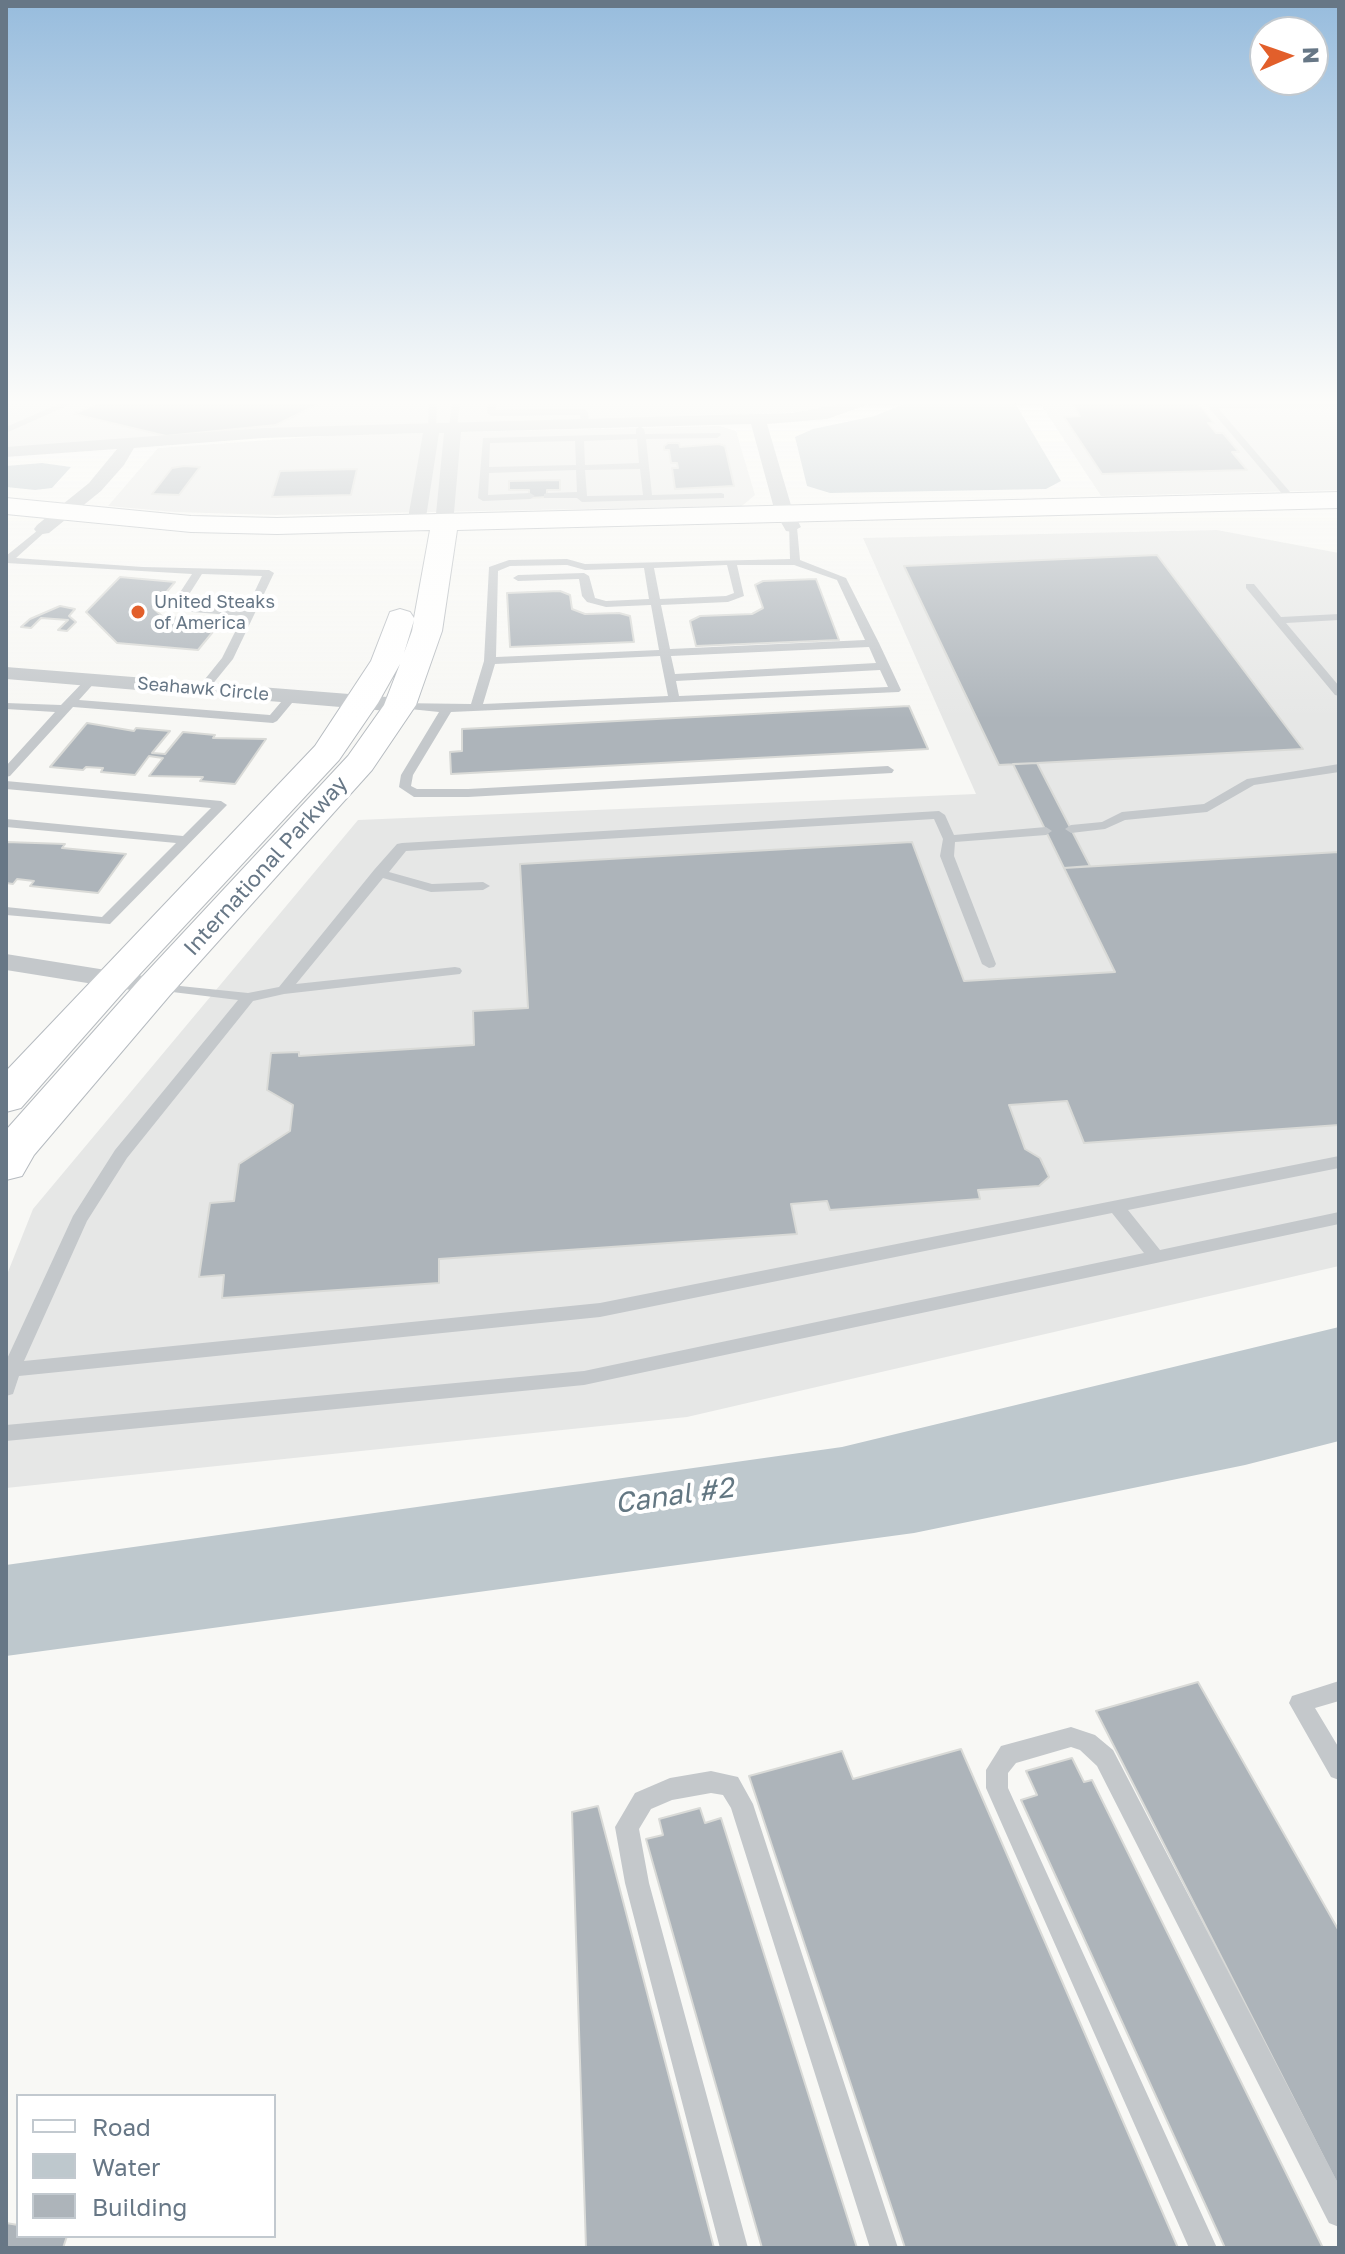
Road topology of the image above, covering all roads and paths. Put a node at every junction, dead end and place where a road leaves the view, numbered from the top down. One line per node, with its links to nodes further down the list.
1 (13, 508): 9 (main road)
2 (69, 508): 9 (street)
3 (430, 508): 11 (street)
4 (435, 508): 11 (street)
5 (785, 508): 8 (street)
6 (1091, 508): 8 (main road)
7 (1339, 512): 8 (main road)
8 (788, 519): 11 (main road); 13 (lane)
9 (54, 521): 10 (main road); 11 (main road); 15 (lane)
10 (6, 525)
11 (430, 530): 34 (main road, International Parkway); 35 (main road, International Parkway)
12 (731, 562): 13 (lane); 14 (lane); 19 (lane)
13 (795, 562): 23 (lane)
14 (648, 565): 16 (lane); 19 (lane)
15 (199, 571): 20 (lane); 20 (lane)
16 (585, 571): 17 (lane); 19 (lane); 25 (lane)
17 (518, 578)
18 (1250, 586): 22 (lane)
19 (656, 601): 24 (lane)
20 (251, 613): 30 (lane)
21 (1339, 617): 22 (lane)
22 (1279, 620): 31 (lane)
23 (874, 643): 24 (lane); 26 (lane)
24 (667, 653): 25 (lane); 28 (lane)
25 (490, 661): 38 (lane)
26 (884, 666): 28 (lane); 33 (lane)
27 (6, 673): 29 (street, Seahawk Circle)
28 (671, 678): 33 (lane)
29 (91, 680): 30 (street, Seahawk Circle); 37 (lane)
30 (203, 689): 32 (street, Seahawk Circle)
31 (1338, 692)
32 (291, 697): 34 (street, Seahawk Circle); 37 (lane)
33 (674, 699): 38 (lane)
34 (362, 703): 35 (street, Seahawk Circle); 55 (main road, International Parkway)
35 (400, 705): 39 (lane); 56 (main road, International Parkway)
36 (6, 706): 37 (lane)
37 (67, 706): 42 (lane)
38 (476, 708): 39 (lane)
39 (447, 709): 41 (lane)
40 (1339, 768): 45 (lane)
41 (888, 770)
42 (6, 773)
43 (6, 785): 48 (lane)
44 (6, 823): 48 (lane)
45 (1071, 829)
46 (1046, 831): 47 (lane)
47 (949, 839): 49 (lane); 53 (lane)
48 (185, 840): 51 (lane)
49 (379, 873): 50 (lane); 57 (lane)
50 (483, 886)
51 (6, 911)
52 (6, 962): 55 (street)
53 (989, 964)
54 (455, 971): 57 (lane)
55 (111, 981): 56 (street); 59 (main road, International Parkway)
56 (156, 986): 58 (lane); 61 (main road, International Parkway)
57 (284, 990): 58 (lane)
58 (248, 997): 65 (lane)
59 (6, 1098)
60 (1339, 1162): 62 (lane)
61 (6, 1165)
62 (1117, 1208): 64 (lane); 65 (lane)
63 (1339, 1218): 64 (lane)
64 (1156, 1256): 67 (lane)
65 (11, 1370): 66 (lane)
66 (6, 1389)
67 (6, 1433)
68 (1339, 1691): 69 (lane)
69 (1339, 1769)
70 (1339, 2213): 73 (lane)
71 (734, 2248): 72 (lane)
72 (884, 2248)
73 (1203, 2248)

